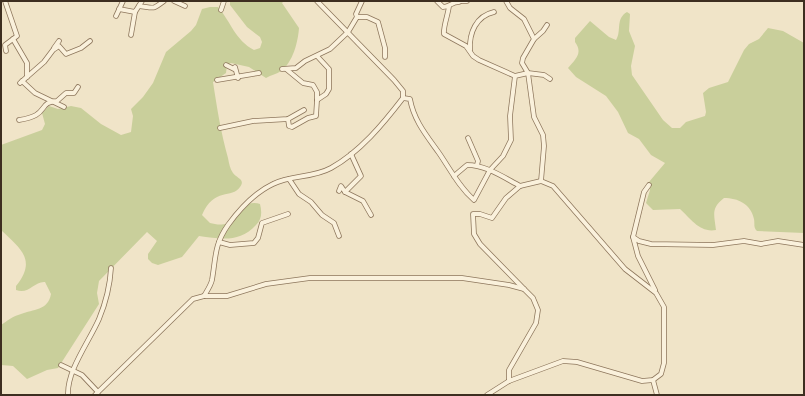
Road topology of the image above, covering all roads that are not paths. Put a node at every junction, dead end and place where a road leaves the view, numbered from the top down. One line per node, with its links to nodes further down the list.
1 (5, 1): 25 (street)
2 (123, 1): 16 (street)
3 (142, 1): 13 (street)
4 (164, 1): 13 (street)
5 (174, 1): 14 (street)
6 (224, 1): 17 (street)
7 (317, 1): 23 (street)
8 (362, 1): 21 (street)
9 (437, 1): 15 (street)
10 (467, 1): 12 (street)
11 (506, 1): 26 (street)
12 (458, 2): 15 (street)
13 (139, 6): 18 (street)
14 (185, 6)
15 (449, 6): 31 (street)
16 (119, 9): 18 (street); 20 (street)
17 (220, 10)
18 (135, 12): 24 (street)
19 (494, 12): 31 (street)
20 (116, 16)
21 (357, 17): 23 (street); 33 (street)
22 (547, 25): 26 (street)
23 (348, 32): 32 (street); 43 (street)
24 (131, 35)
25 (13, 39): 30 (street); 38 (street)
26 (534, 39): 35 (street)
27 (59, 41): 29 (street)
28 (90, 41): 29 (street)
29 (53, 50): 38 (street)
30 (6, 51)
31 (470, 51): 37 (street)
32 (317, 56): 45 (street); 45 (street)
33 (385, 57)
34 (226, 65): 39 (street)
35 (528, 72): 37 (street); 40 (street); 57 (street)
36 (260, 74): 39 (street)
37 (515, 76): 54 (street)
38 (27, 77): 44 (street)
39 (238, 78): 41 (street)
40 (550, 78)
41 (217, 80)
42 (78, 87): 44 (street)
43 (403, 98): 52 (street); 55 (street)
44 (51, 100): 46 (street); 49 (street)
45 (317, 100): 48 (street)
46 (64, 107)
47 (304, 110): 48 (street)
48 (288, 119): 50 (street)
49 (19, 120)
50 (220, 128)
51 (468, 138): 53 (street)
52 (351, 154): 56 (street); 61 (street)
53 (476, 165): 54 (street); 55 (street)
54 (490, 170): 55 (street); 59 (street)
55 (454, 176)
56 (290, 179): 64 (street); 66 (street)
57 (541, 180): 59 (street); 70 (street)
58 (649, 185): 65 (street)
59 (520, 186): 69 (street)
60 (339, 191): 61 (street)
61 (345, 192): 63 (street)
62 (288, 214): 66 (street)
63 (371, 215)
64 (339, 236)
65 (633, 237): 67 (street); 70 (street)
66 (219, 242): 71 (street)
67 (804, 245)
68 (111, 268): 73 (street)
69 (524, 289): 71 (street); 75 (street)
70 (656, 293): 74 (street)
71 (204, 296): 76 (street)
72 (61, 365): 73 (street)
73 (72, 370): 76 (street); 78 (street)
74 (653, 380): 75 (street); 79 (street)
75 (509, 381): 77 (street)
76 (96, 394)
77 (489, 394)
78 (68, 395)
79 (658, 395)

